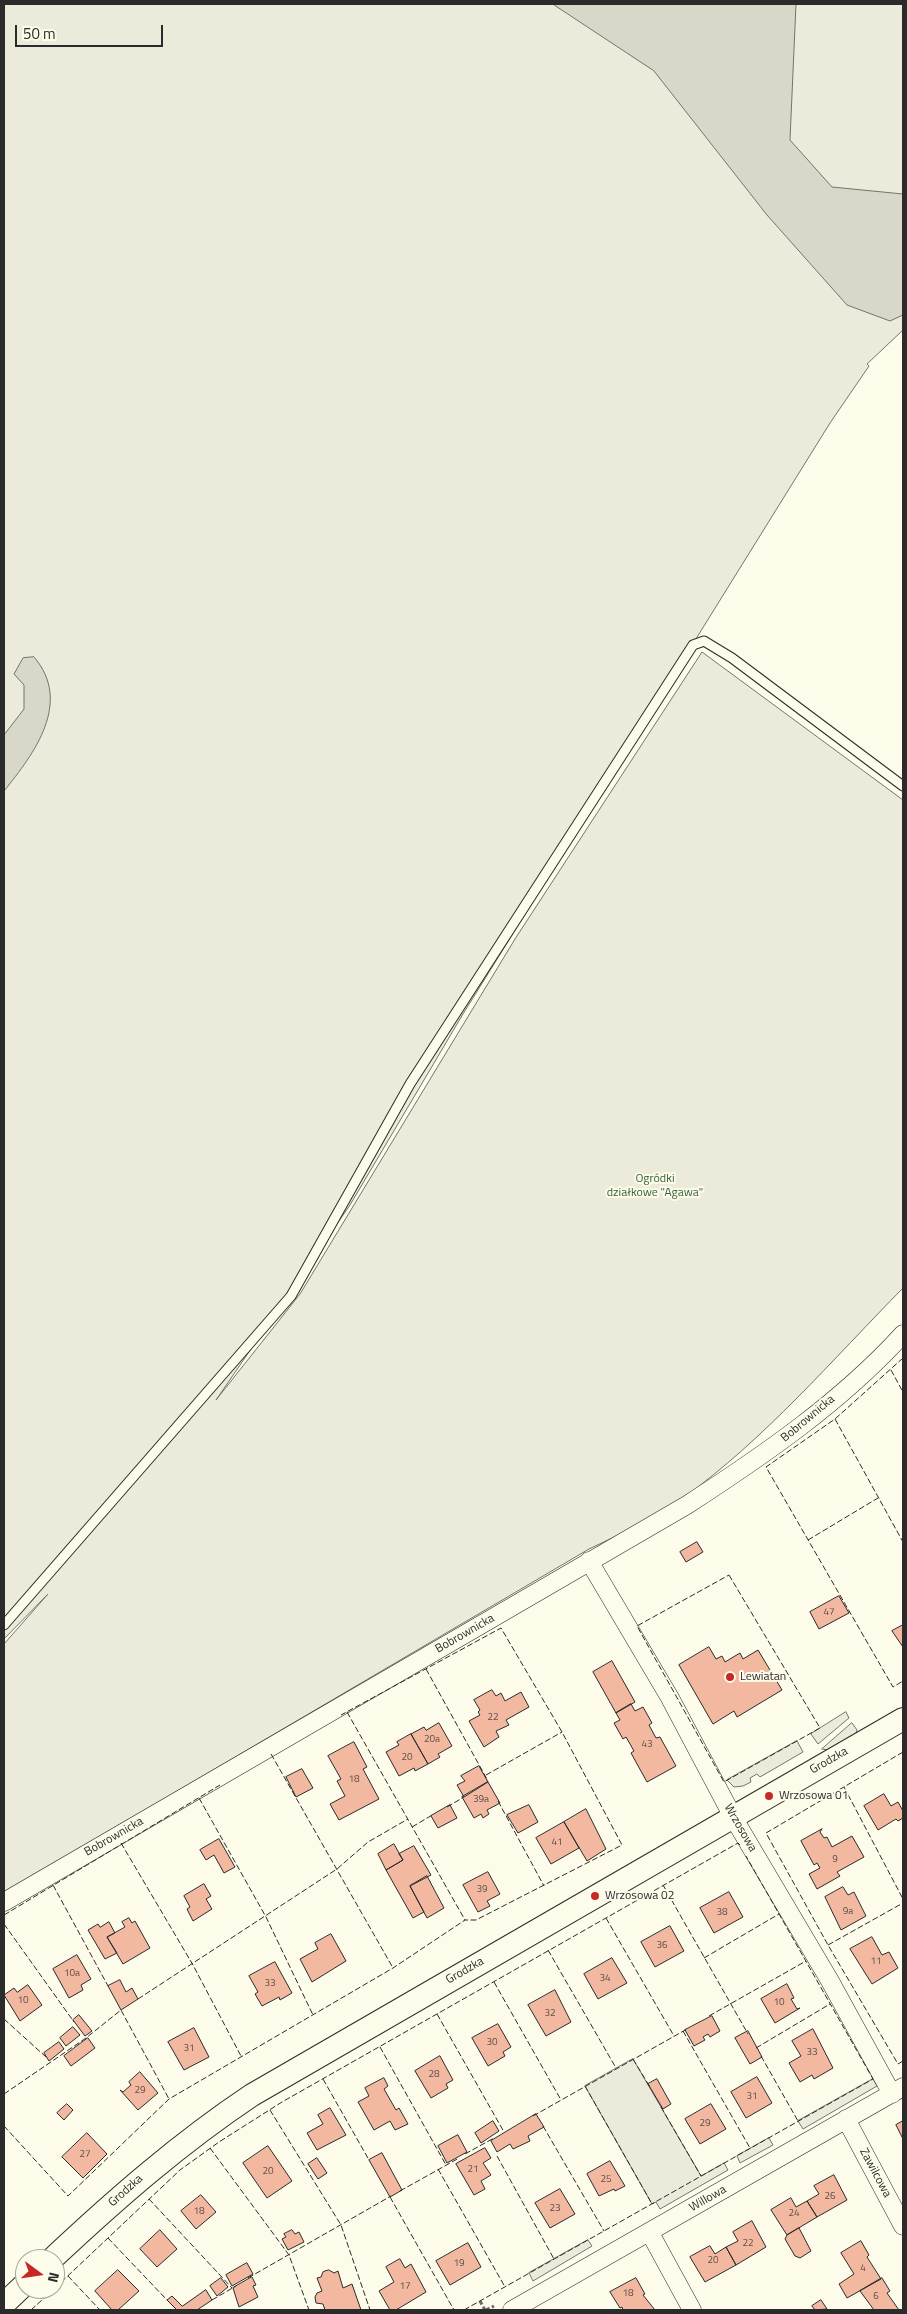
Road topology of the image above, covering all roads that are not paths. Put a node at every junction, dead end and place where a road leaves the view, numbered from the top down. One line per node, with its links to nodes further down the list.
1 (903, 786): 4 (lane)
2 (903, 1334): 3 (street, Bobrownicka)
3 (589, 1561): 6 (street, Wrzosowa); 7 (street, Bobrownicka)
4 (4, 1625)
5 (903, 1718): 6 (street, Grodzka)
6 (733, 1817): 8 (street, Wrzosowa); 12 (street, Grodzka)
7 (4, 1902)
8 (897, 2091): 9 (street, Willowa)
9 (846, 2119): 10 (street, Zawilcowa); 11 (street, Willowa)
10 (903, 2226)
11 (650, 2233): 15 (street, Willowa); 16 (street)
12 (63, 2249)
13 (15, 2294): 14 (street)
14 (4, 2304)
15 (512, 2310)
16 (692, 2310)

